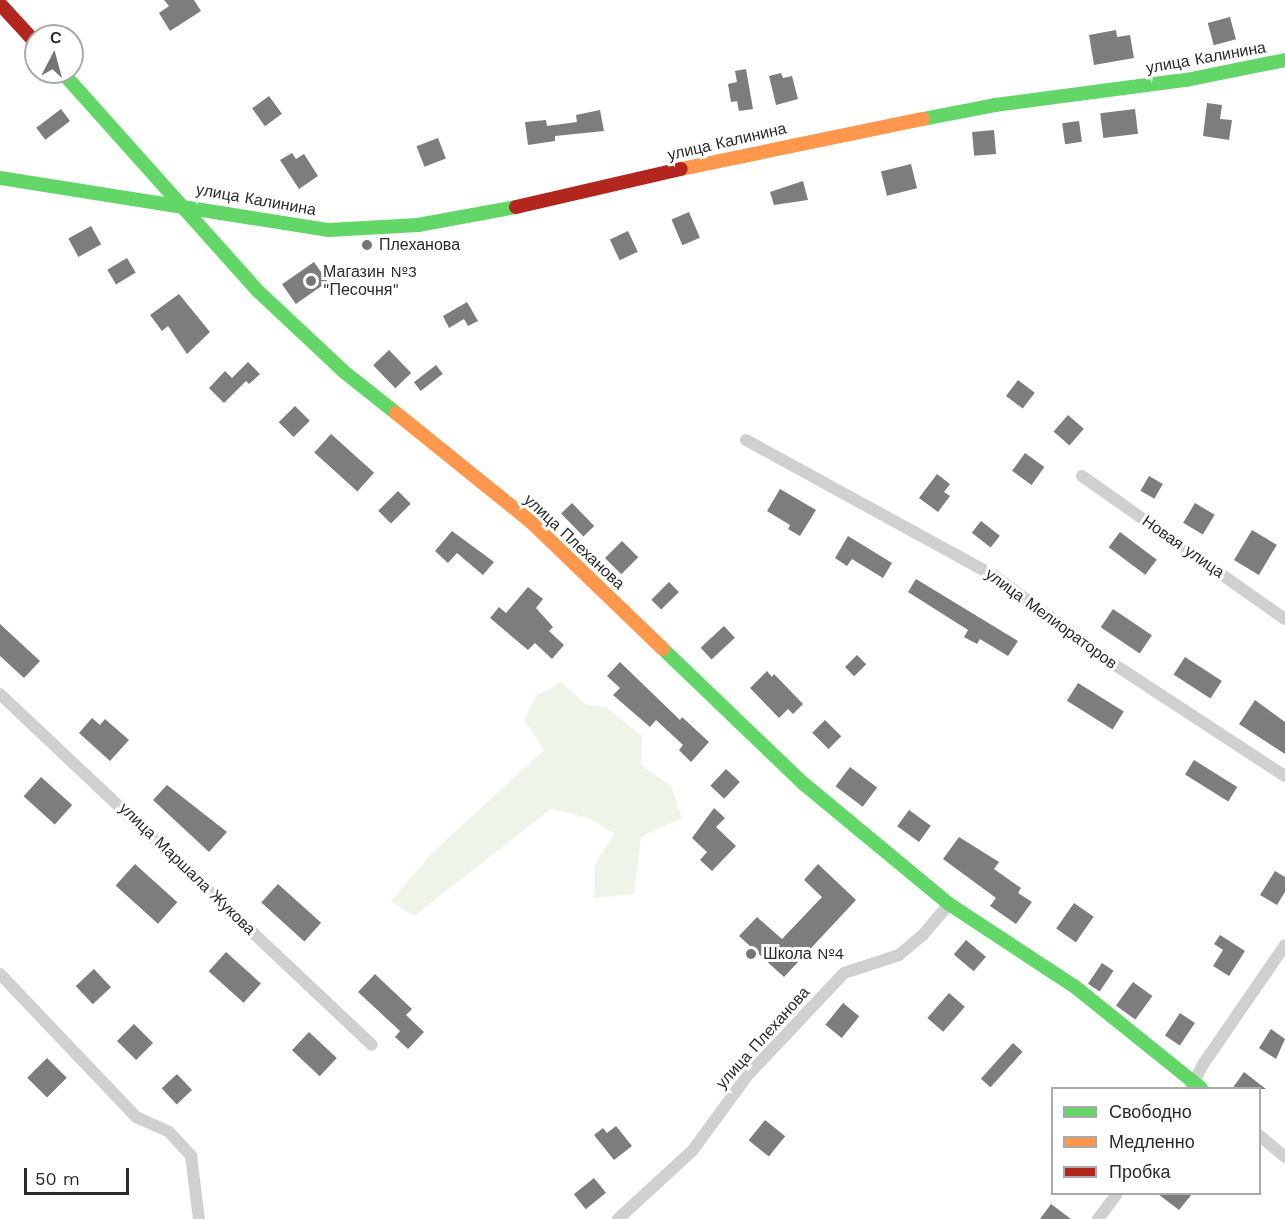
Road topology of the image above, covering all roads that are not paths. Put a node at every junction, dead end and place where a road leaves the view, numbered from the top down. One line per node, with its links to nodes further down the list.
1 (0, 4): 2 (street)
2 (24, 30)
3 (1285, 60): 6 (street, улица Калинина)
4 (73, 84): 6 (street, улица Плеханова)
5 (0, 178): 6 (street, улица Калинина)
6 (177, 203): 12 (street, улица Плеханова)
7 (746, 440): 11 (street, улица Мелиораторов)
8 (1082, 476): 9 (street, Новая улица)
9 (1285, 619)
10 (0, 694): 15 (street, улица Маршала Жукова)
11 (1285, 776)
12 (949, 904): 16 (street, улица Плеханова); 21 (street, улица Плеханова)
13 (1285, 945): 16 (street)
14 (0, 974): 20 (street)
15 (372, 1045)
16 (1195, 1087)
17 (1261, 1137): 18 (street)
18 (1285, 1157)
19 (1116, 1195): 22 (street)
20 (199, 1219)
21 (618, 1219)
22 (1098, 1219)

